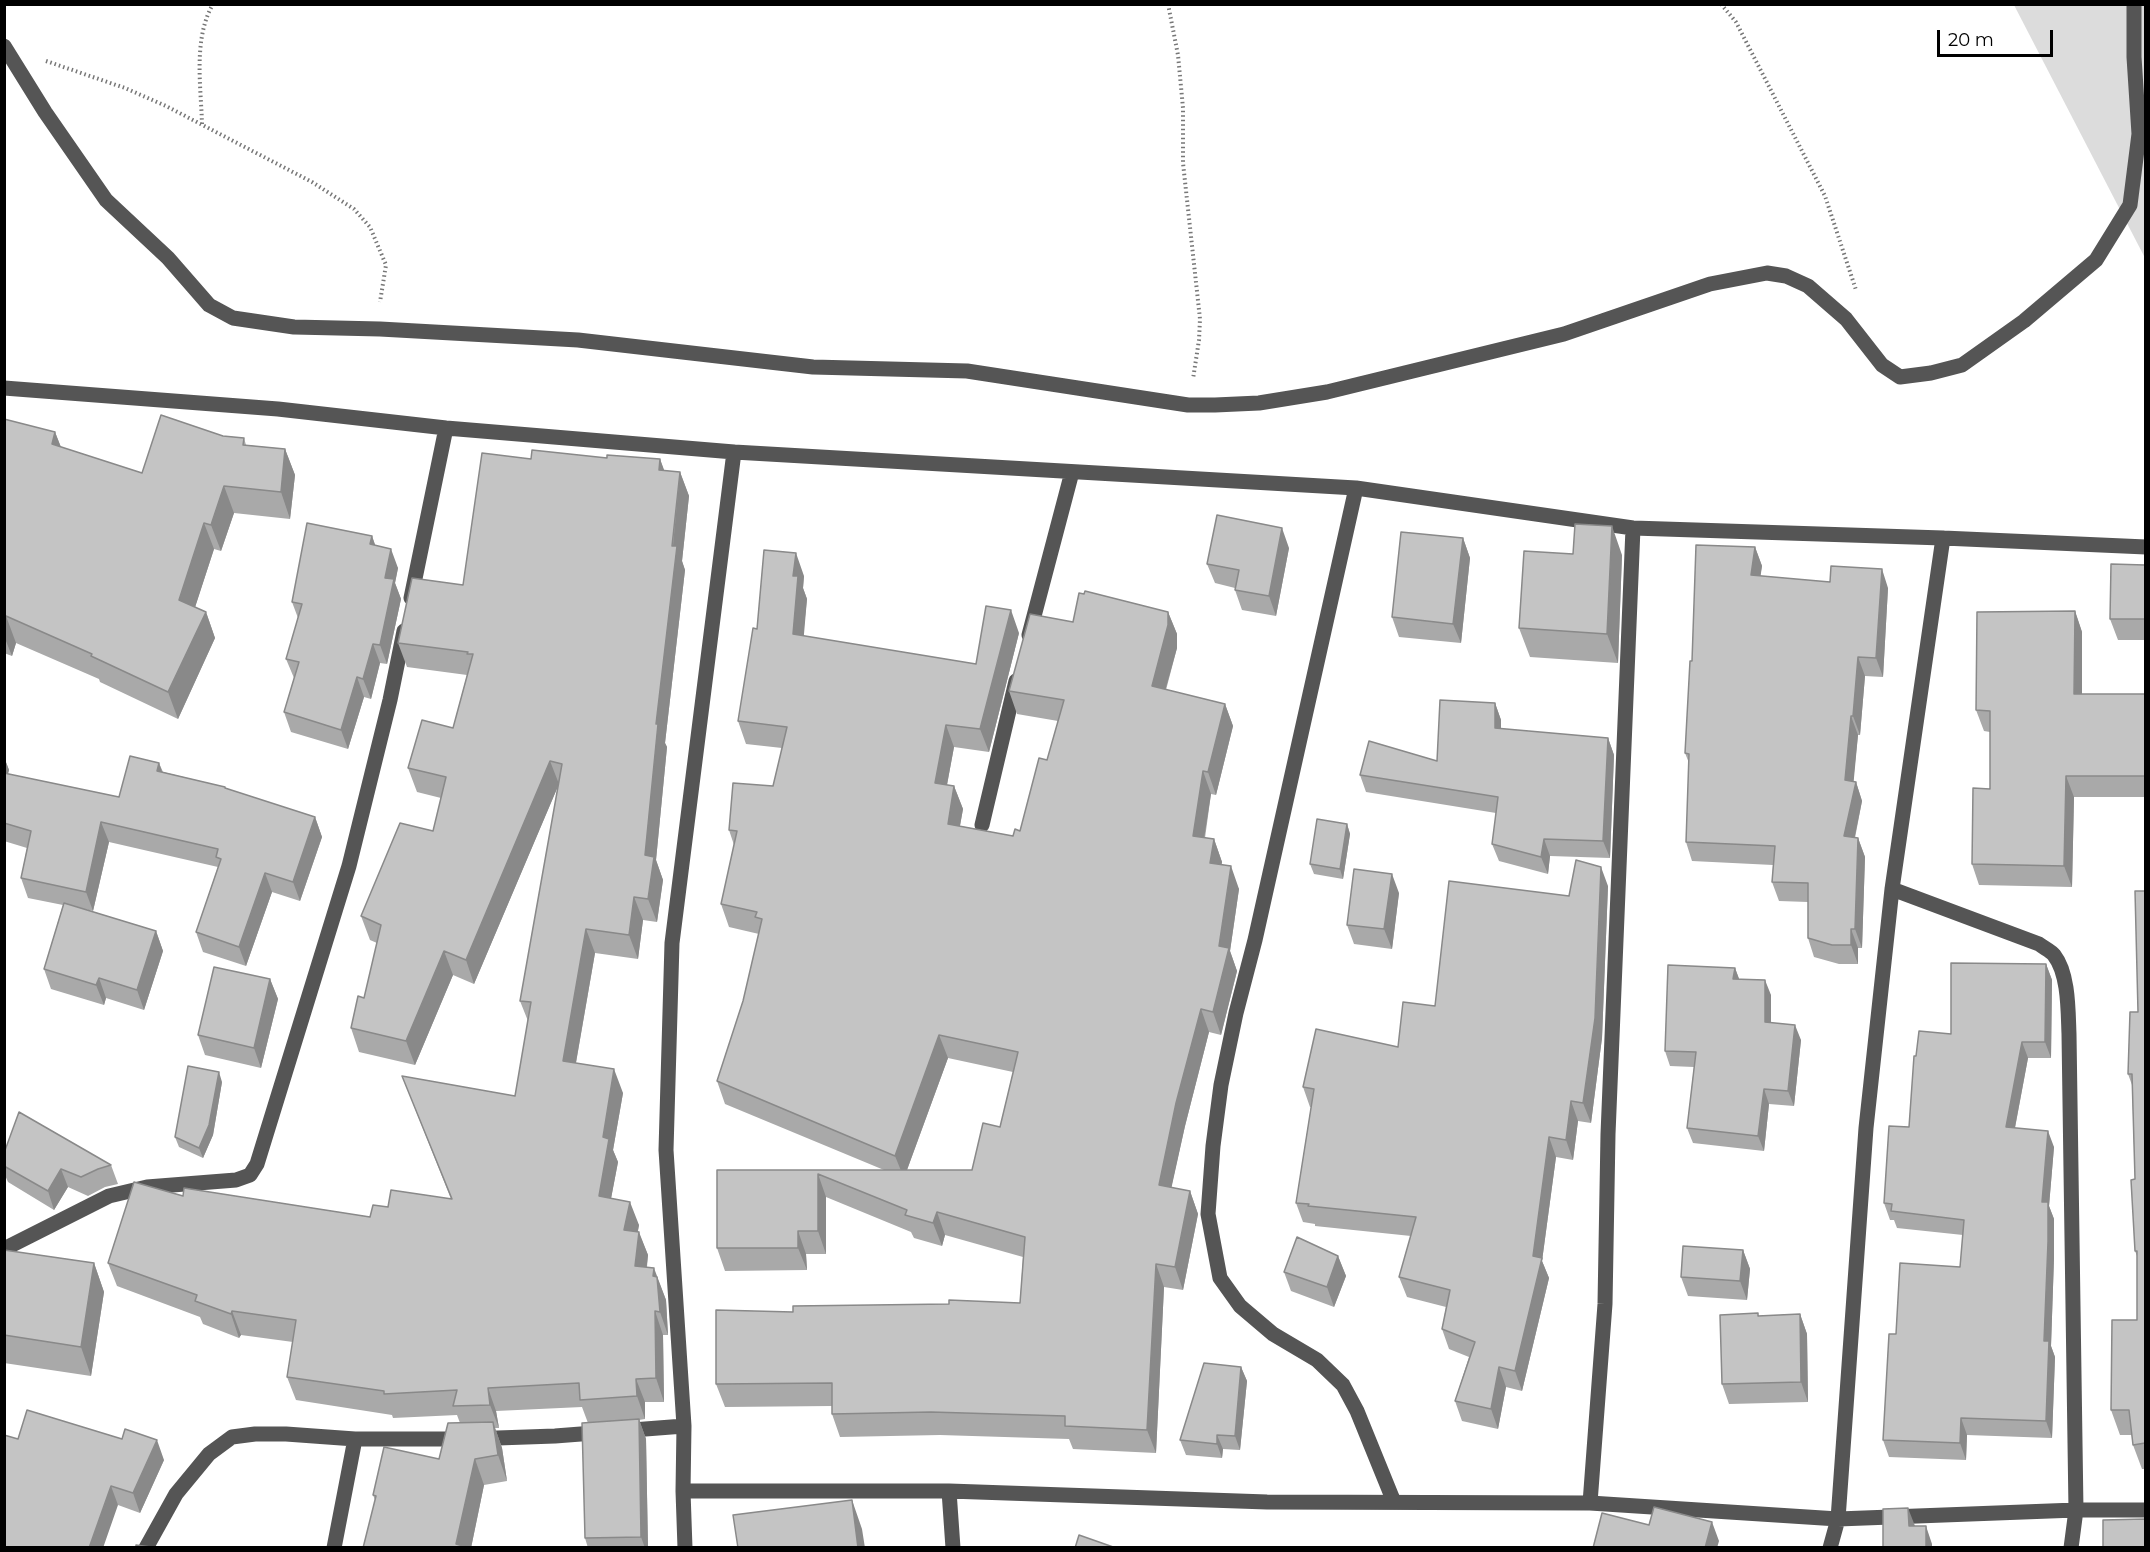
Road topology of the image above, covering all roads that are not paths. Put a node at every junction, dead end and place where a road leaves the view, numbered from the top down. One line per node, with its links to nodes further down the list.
1 (2134, 4): 2 (street)
2 (5, 46)
3 (4, 388): 4 (street)
4 (446, 428): 5 (street); 13 (street)
5 (734, 452): 6 (street); 14 (street)
6 (1072, 472): 7 (street); 11 (street)
7 (1356, 488): 8 (street); 18 (street)
8 (1633, 528): 9 (street); 19 (street)
9 (1943, 538): 10 (street); 12 (street)
10 (2145, 547)
11 (982, 825)
12 (1892, 890): 20 (street); 22 (street)
13 (4, 1249)
14 (684, 1426): 15 (street); 16 (street)
15 (355, 1439): 23 (street); 24 (street)
16 (683, 1491): 17 (street); 25 (street)
17 (949, 1491): 18 (street); 26 (street)
18 (1394, 1502): 19 (street)
19 (1590, 1503): 22 (street)
20 (2076, 1510): 21 (street); 22 (street); 28 (street)
21 (2145, 1510)
22 (1838, 1519): 27 (street)
23 (146, 1548)
24 (334, 1548)
25 (685, 1548)
26 (953, 1548)
27 (1830, 1548)
28 (2071, 1548)

